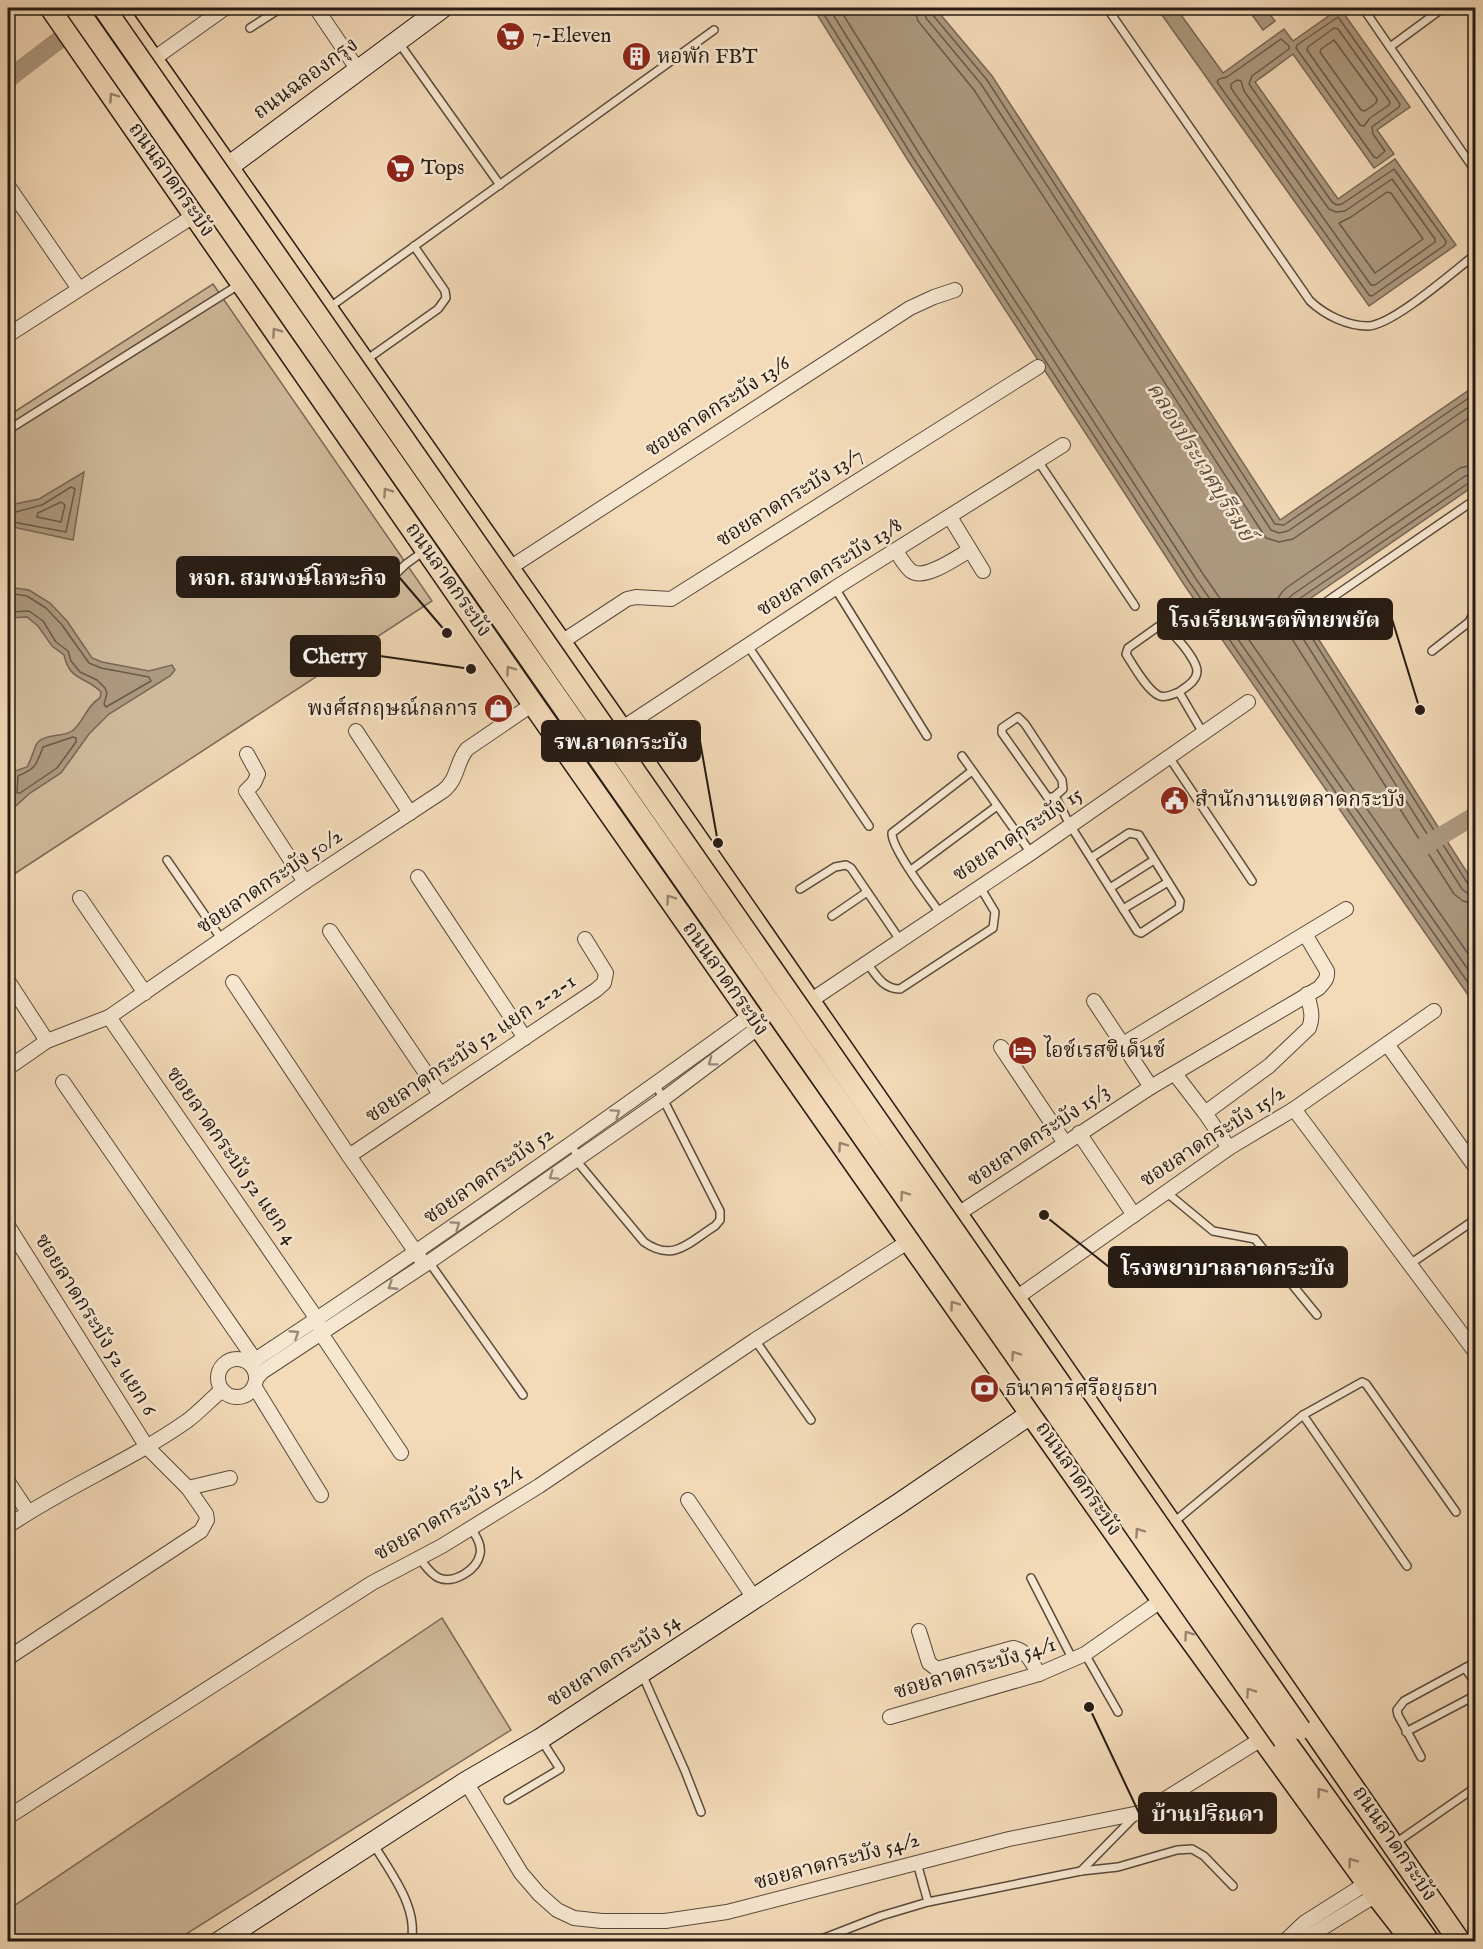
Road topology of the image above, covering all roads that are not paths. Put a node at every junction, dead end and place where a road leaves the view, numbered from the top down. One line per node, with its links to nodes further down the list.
1 (51, 8): 22 (main road, ถนนลาดกระบัง, one-way to 1)
2 (76, 8): 193 (main road, one-way to 2, bridge)
3 (104, 8): 187 (main road, bridge)
4 (225, 8): 16 (street)
5 (281, 8): 12 (lane)
6 (316, 8): 17 (street)
7 (442, 8): 14 (main road, ถนนฉลองกรุง)
8 (1107, 8): 24 (lane)
9 (1363, 8): 15 (lane)
10 (1443, 8): 15 (lane)
11 (121, 14): 16 (main road)
12 (250, 28)
13 (714, 30): 20 (lane)
14 (398, 42): 17 (main road, ถนนฉลองกรุง); 20 (lane)
15 (1390, 47): 19 (lane)
16 (153, 61): 18 (main road)
17 (358, 70): 18 (main road, ถนนฉลองกรุง)
18 (228, 167): 28 (main road, ถนนลาดกระบัง)
19 (1476, 172)
20 (500, 185): 23 (lane)
21 (8, 186): 26 (street)
22 (195, 215): 25 (main road, ถนนลาดกระบัง); 26 (street)
23 (414, 246): 28 (lane); 30 (lane)
24 (1476, 254)
25 (243, 283): 32 (lane); 37 (main road, ถนนลาดกระบัง, one-way to 25)
26 (79, 289): 29 (street)
27 (955, 290): 40 (street, ซอยลาดกระบัง 13/6)
28 (328, 309): 30 (main road, ถนนลาดกระบัง)
29 (8, 334)
30 (364, 361): 40 (main road, ถนนลาดกระบัง)
31 (1038, 367): 47 (street, ซอยลาดกระบัง 13/7)
32 (8, 430)
33 (1063, 445): 34 (street, ซอยลาดกระบัง 13/8)
34 (1038, 461): 36 (street, ซอยลาดกระบัง 13/8); 44 (lane)
35 (1476, 499): 45 (lane)
36 (950, 517): 38 (street); 39 (street, ซอยลาดกระบัง 13/8)
37 (426, 550): 42 (lane); 52 (main road, ถนนลาดกระบัง, one-way to 37)
38 (970, 550): 39 (street); 41 (street)
39 (896, 551): 43 (street, ซอยลาดกระบัง 13/8)
40 (508, 569): 47 (main road, ถนนลาดกระบัง)
41 (983, 571)
42 (383, 586)
43 (835, 588): 48 (street, ซอยลาดกระบัง 13/8); 56 (lane)
44 (1135, 606)
45 (1320, 606)
46 (1476, 608): 49 (lane)
47 (560, 643): 53 (main road, ถนนลาดกระบัง)
48 (748, 646): 53 (street, ซอยลาดกระบัง 13/8); 65 (lane)
49 (1432, 651)
50 (1179, 692): 50 (lane); 55 (lane)
51 (1248, 702): 55 (street, ซอยลาดกระบัง 15)
52 (533, 704): 63 (street, ซอยลาดกระบัง 50/2); 98 (main road, ถนนลาดกระบัง, one-way to 52)
53 (621, 729): 94 (main road, ถนนลาดกระบัง)
54 (356, 731): 63 (street)
55 (1203, 733): 59 (street, ซอยลาดกระบัง 15)
56 (927, 736)
57 (247, 754): 73 (street)
58 (962, 756): 60 (lane)
59 (1169, 757): 64 (street, ซอยลาดกระบัง 15); 72 (lane)
60 (972, 771): 62 (lane); 70 (lane)
61 (1055, 796): 61 (lane); 64 (lane)
62 (997, 806): 66 (lane); 70 (lane)
63 (410, 813): 73 (street, ซอยลาดกระบัง 50/2)
64 (1070, 825): 66 (street, ซอยลาดกระบัง 15); 67 (lane)
65 (869, 826)
66 (1031, 853): 75 (street, ซอยลาดกระบัง 15)
67 (1091, 858): 69 (lane); 76 (lane)
68 (167, 860): 87 (lane)
69 (1154, 860): 74 (lane); 76 (lane)
70 (911, 870): 82 (lane)
71 (418, 877): 99 (street)
72 (1252, 881)
73 (304, 882): 87 (street, ซอยลาดกระบัง 50/2)
74 (1168, 882): 80 (lane); 80 (lane)
75 (980, 887): 82 (street, ซอยลาดกระบัง 15); 89 (lane)
76 (1110, 888): 80 (lane)
77 (800, 889): 78 (lane)
78 (867, 892): 83 (lane); 88 (lane)
79 (80, 897): 92 (street)
80 (1123, 909)
81 (1346, 909): 85 (street)
82 (940, 913): 88 (street, ซอยลาดกระบัง 15)
83 (832, 916)
84 (330, 931): 109 (street)
85 (1305, 934): 93 (street, ซอยลาดกระบัง 15/3); 101 (street)
86 (585, 939): 99 (street, ซอยลาดกระบัง 52 แยก 2-2-1)
87 (222, 940): 92 (street, ซอยลาดกระบัง 50/2)
88 (900, 940): 89 (street, ซอยลาดกระบัง 15)
89 (867, 962): 94 (street, ซอยลาดกระบัง 15)
90 (8, 981): 100 (street)
91 (233, 982): 117 (street)
92 (145, 993): 97 (street, ซอยลาดกระบัง 50/2)
93 (1307, 994): 105 (street, ซอยลาดกระบัง 15/3); 112 (street)
94 (810, 1000): 121 (main road, ถนนลาดกระบัง)
95 (1094, 1001): 101 (street)
96 (1434, 1011): 102 (street, ซอยลาดกระบัง 15/2)
97 (109, 1017): 100 (street, ซอยลาดกระบัง 50/2); 131 (street, ซอยลาดกระบัง 52 แยก 4)
98 (755, 1021): 107 (street, ซอยลาดกระบัง 52); 110 (street, ซอยลาดกระบัง 52, one-way to 110); 125 (main road, ถนนลาดกระบัง, one-way to 98)
99 (525, 1038): 109 (street, ซอยลาดกระบัง 52 แยก 2-2-1)
100 (47, 1041): 104 (street, ซอยลาดกระบัง 50/2)
101 (1123, 1044): 108 (street)
102 (1387, 1044): 111 (street, ซอยลาดกระบัง 15/2); 119 (street)
103 (1001, 1047): 114 (street)
104 (8, 1068)
105 (1175, 1074): 108 (street, ซอยลาดกระบัง 15/3); 112 (street)
106 (63, 1082): 134 (street)
107 (656, 1085): 110 (lane); 115 (street, ซอยลาดกระบัง 52, one-way to 107)
108 (1151, 1087): 113 (street, ซอยลาดกระบัง 15/3)
109 (440, 1094): 117 (street, ซอยลาดกระบัง 52 แยก 2-2-1)
110 (662, 1100): 118 (street, ซอยลาดกระบัง 52); 118 (lane)
111 (1294, 1109): 116 (street, ซอยลาดกระบัง 15/2); 128 (street)
112 (1205, 1113): 116 (street)
113 (1079, 1133): 114 (street, ซอยลาดกระบัง 15/3); 122 (street)
114 (1065, 1143): 121 (street, ซอยลาดกระบัง 15/3)
115 (572, 1144): 118 (lane); 126 (street, ซอยลาดกระบัง 52, one-way to 115)
116 (1229, 1148): 120 (street, ซอยลาดกระบัง 15/2)
117 (349, 1156): 126 (street)
118 (578, 1158): 127 (street, ซอยลาดกระบัง 52, one-way to 127)
119 (1476, 1168)
120 (1166, 1192): 122 (street, ซอยลาดกระบัง 15/2); 130 (lane)
121 (958, 1215): 129 (main road, ถนนลาดกระบัง)
122 (1134, 1215): 129 (street, ซอยลาดกระบัง 15/2)
123 (1476, 1219): 128 (lane)
124 (8, 1226): 142 (street, ซอยลาดกระบัง 52 แยก 6)
125 (909, 1241): 132 (street, ซอยลาดกระบัง 52/1); 139 (main road, ถนนลาดกระบัง, one-way to 125)
126 (416, 1252): 127 (street); 131 (street, ซอยลาดกระบัง 52)
127 (429, 1262): 131 (street, ซอยลาดกระบัง 52, one-way to 131); 138 (lane)
128 (1410, 1264): 133 (street)
129 (1016, 1298): 136 (main road, ถนนลาดกระบัง)
130 (1317, 1315)
131 (320, 1325): 134 (street, ซอยลาดกระบัง 52, one-way to 131); 135 (street, ซอยลาดกระบัง 52); 143 (street, ซอยลาดกระบัง 52 แยก 4)
132 (755, 1340): 141 (lane); 153 (street, ซอยลาดกระบัง 52/1)
133 (1476, 1353)
134 (250, 1360): 135 (street); 137 (street, ซอยลาดกระบัง 52)
135 (255, 1383): 137 (street, ซอยลาดกระบัง 52); 147 (street)
136 (1075, 1384): 139 (main road); 151 (main road, ถนนลาดกระบัง)
137 (222, 1390): 142 (street)
138 (523, 1395)
139 (1032, 1413): 157 (main road, ซอยลาดกระบัง 54); 158 (main road, ถนนลาดกระบัง)
140 (1303, 1415): 150 (lane); 151 (lane); 155 (lane)
141 (811, 1420)
142 (147, 1447): 146 (street, ซอยลาดกระบัง 52 แยก 6); 149 (street)
143 (401, 1453)
144 (230, 1478): 146 (street)
145 (8, 1482): 149 (street)
146 (188, 1488): 161 (street, ซอยลาดกระบัง 52 แยก 6)
147 (321, 1494)
148 (688, 1500): 157 (street)
149 (28, 1512): 152 (street)
150 (1456, 1512)
151 (1173, 1523): 181 (main road, ถนนลาดกระบัง)
152 (8, 1526)
153 (471, 1528): 154 (street, ซอยลาดกระบัง 52/1); 154 (lane)
154 (419, 1558): 179 (street, ซอยลาดกระบัง 52/1)
155 (1407, 1566)
156 (1031, 1578): 160 (lane)
157 (753, 1598): 164 (main road, ซอยลาดกระบัง 54)
158 (1162, 1600): 160 (street, ซอยลาดกระบัง 54/1); 171 (main road, ถนนลาดกระบัง, one-way to 158)
159 (919, 1631): 165 (street)
160 (1079, 1657): 165 (street, ซอยลาดกระบัง 54/1); 168 (lane)
161 (8, 1658)
162 (1476, 1662): 163 (lane)
163 (1465, 1668): 166 (lane); 170 (lane)
164 (641, 1672): 172 (main road, ซอยลาดกระบัง 54); 177 (lane)
165 (1038, 1674): 169 (street, ซอยลาดกระบัง 54/1)
166 (1476, 1684)
167 (1476, 1695): 170 (lane)
168 (1118, 1712)
169 (890, 1717)
170 (1406, 1732): 173 (lane)
171 (1263, 1738): 178 (street, ซอยลาดกระบัง 54/2); 185 (main road, ถนนลาดกระบัง, one-way to 171)
172 (540, 1739): 174 (main road, ซอยลาดกระบัง 54); 176 (lane)
173 (1421, 1757)
174 (466, 1782): 180 (main road, ซอยลาดกระบัง 54); 182 (street, ซอยลาดกระบัง 54/2)
175 (1476, 1787): 181 (lane)
176 (508, 1800)
177 (701, 1812)
178 (1139, 1812): 182 (street, ซอยลาดกระบัง 54/2); 183 (lane)
179 (8, 1817)
180 (373, 1843): 188 (main road, ซอยลาดกระบัง 54); 189 (lane)
181 (1394, 1844): 187 (main road, ถนนลาดกระบัง)
182 (917, 1863): 186 (lane)
183 (1081, 1871): 184 (lane); 186 (lane)
184 (1233, 1886)
185 (1372, 1889): 191 (street); 192 (main road, ถนนลาดกระบัง)
186 (928, 1902): 190 (lane)
187 (1448, 1932): 194 (main road, ถนนลาดกระบัง); 195 (main road)
188 (219, 1941)
189 (411, 1941)
190 (814, 1941)
191 (1285, 1941)
192 (1413, 1941)
193 (1429, 1941)
194 (1460, 1941)
195 (1476, 1941)

